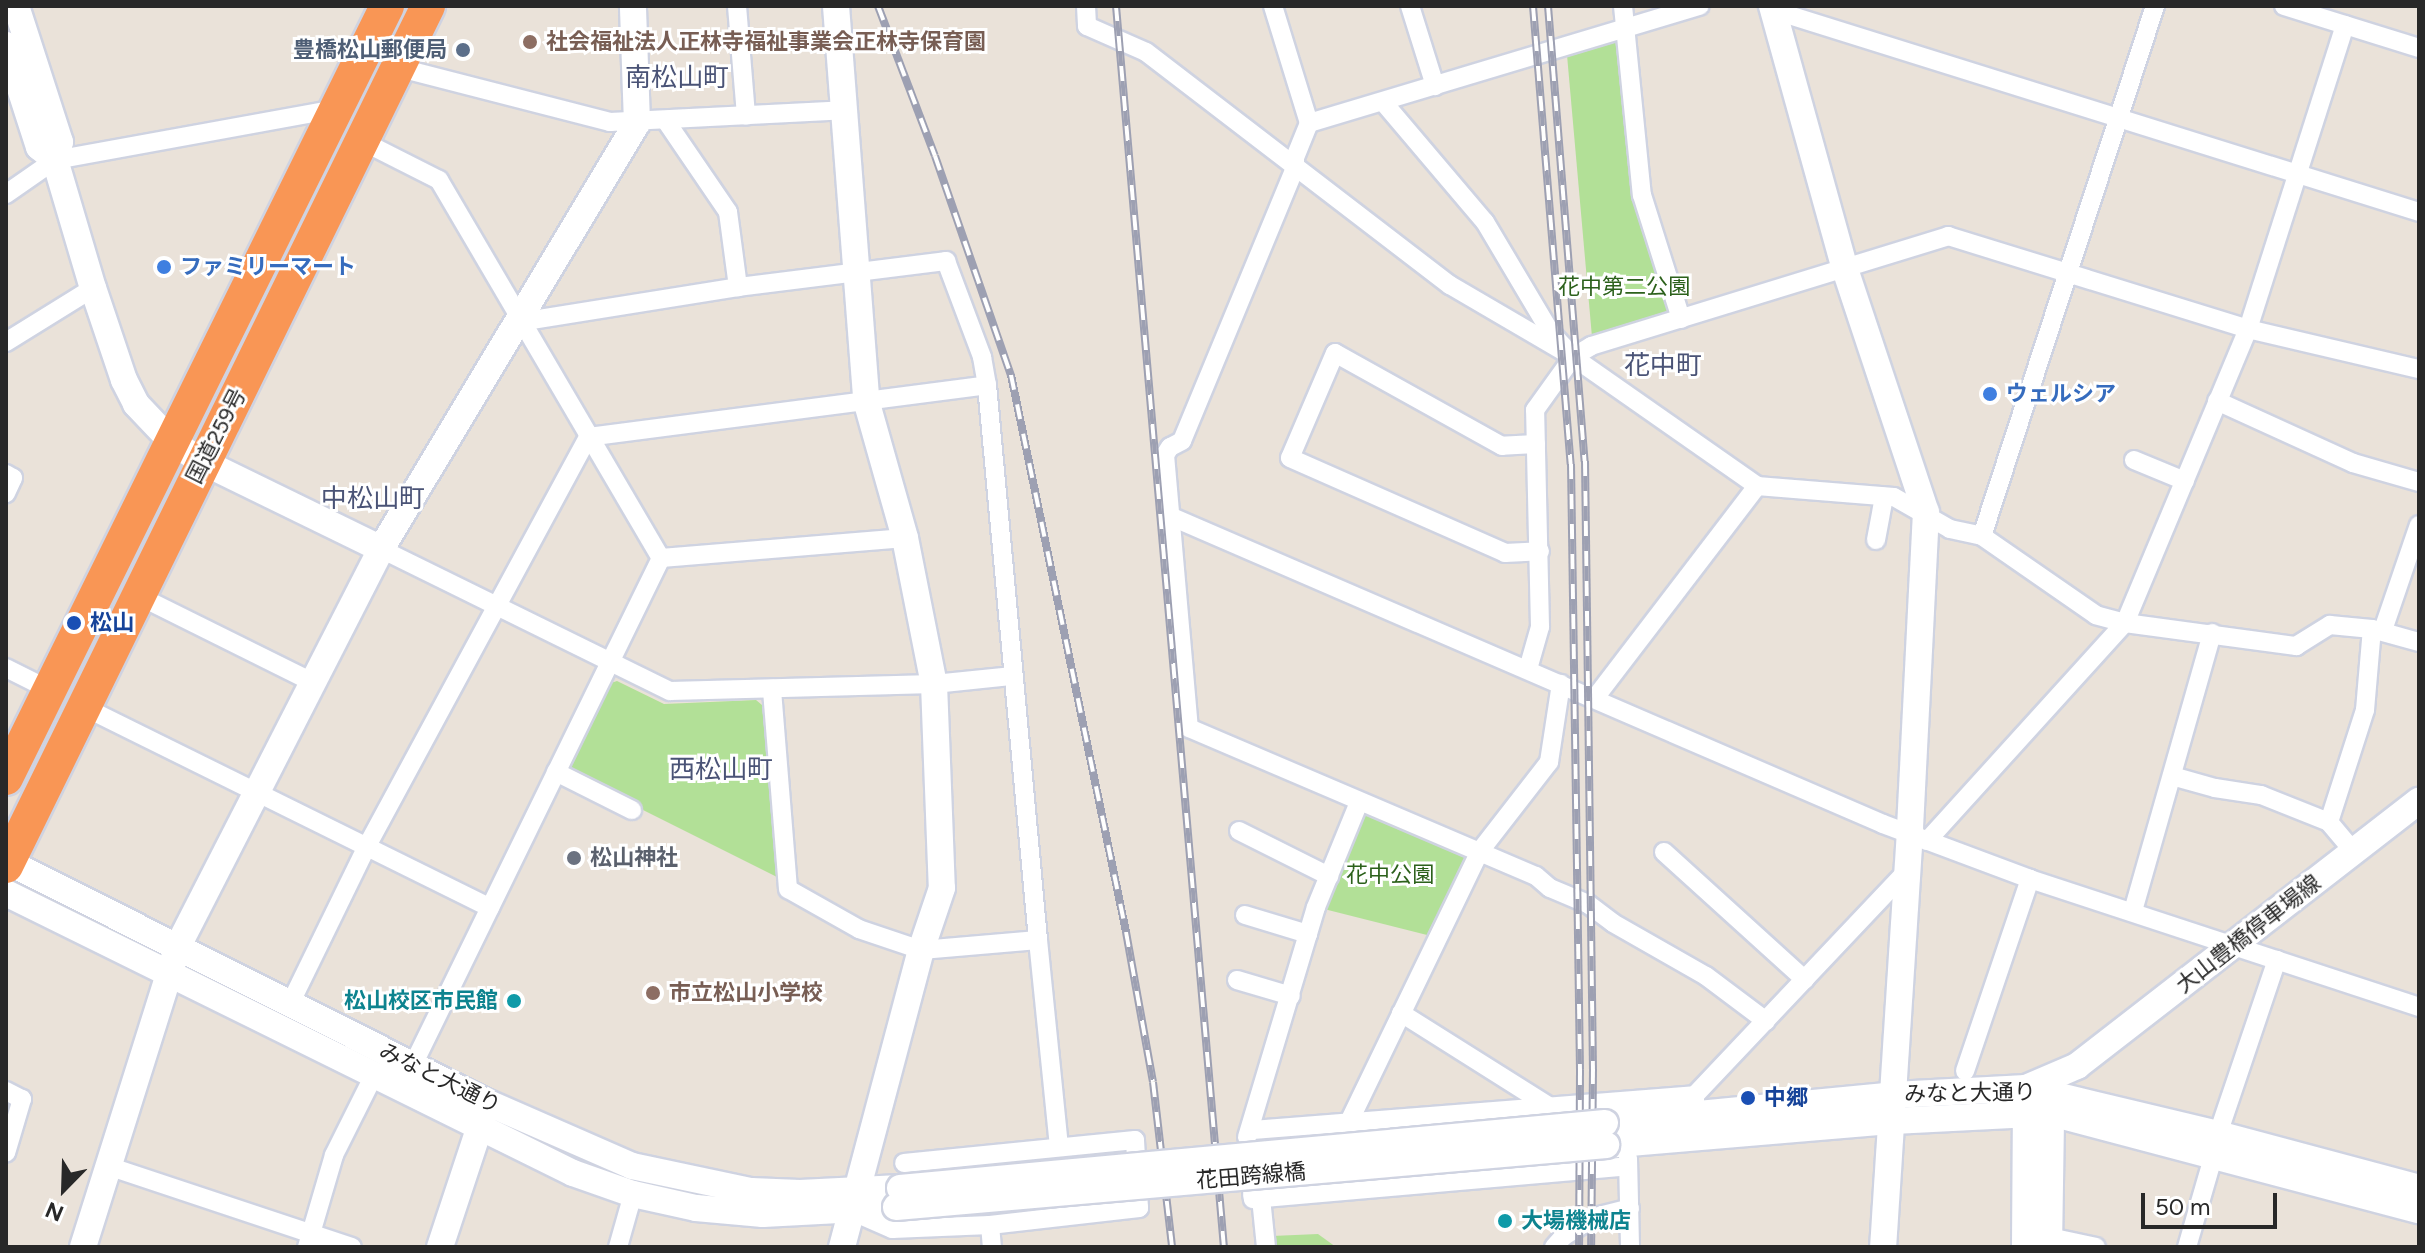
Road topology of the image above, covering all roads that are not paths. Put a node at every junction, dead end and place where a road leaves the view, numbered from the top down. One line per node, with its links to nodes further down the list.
1 (16, 6): 30 (street)
2 (387, 6): 22 (highway, 国道259号)
3 (428, 6): 19 (highway, 国道259号)
4 (633, 6): 27 (street)
5 (737, 6): 24 (street)
6 (836, 6): 23 (street)
7 (1086, 6): 31 (street)
8 (1273, 6): 28 (street)
9 (1410, 6): 20 (street)
10 (1623, 6): 16 (street)
11 (1700, 6): 16 (street)
12 (2155, 6): 25 (street)
13 (2284, 6): 15 (street)
14 (1773, 8): 25 (street); 35 (street)
15 (2345, 25): 18 (street); 32 (street)
16 (1626, 27): 20 (street); 40 (street)
17 (6, 45): 30 (street)
18 (2419, 48)
19 (400, 68): 27 (street); 29 (highway, 国道259号)
20 (1435, 86): 21 (street)
21 (1384, 103): 28 (street); 44 (street)
22 (336, 109): 30 (street); 50 (highway, 国道259号)
23 (844, 110): 24 (street); 36 (street)
24 (746, 116): 26 (street)
25 (2118, 117): 32 (street); 37 (street)
26 (666, 121): 27 (street); 38 (street)
27 (637, 123): 41 (street)
28 (1309, 123): 31 (street)
29 (364, 142): 41 (street); 53 (highway, 国道259号)
30 (55, 160): 33 (street); 39 (street)
31 (1295, 168): 44 (street); 61 (street)
32 (2297, 172): 34 (street); 42 (street)
33 (6, 194)
34 (2419, 212)
35 (1844, 266): 37 (street); 40 (street); 60 (street)
36 (855, 273): 38 (street); 46 (street); 47 (street)
37 (2070, 275): 42 (street); 63 (street)
38 (738, 287): 41 (street)
39 (93, 288): 43 (street); 50 (street)
40 (1681, 319): 44 (street)
41 (520, 322): 49 (street); 66 (street)
42 (2248, 329): 45 (street); 48 (street)
43 (6, 342)
44 (1573, 357): 51 (street); 57 (street)
45 (2419, 369)
46 (987, 385): 47 (street); 78 (street)
47 (866, 400): 49 (street); 64 (street)
48 (2217, 401): 55 (street); 56 (street)
49 (588, 437): 68 (street); 70 (street)
50 (172, 442): 53 (street); 83 (highway, 国道259号)
51 (1536, 444): 67 (street); 67 (street)
52 (2134, 460): 55 (street)
53 (203, 462): 66 (street); 69 (highway, 国道259号)
54 (6, 474): 58 (street)
55 (2185, 481): 71 (street)
56 (2419, 482)
57 (1757, 486): 59 (street); 84 (street)
58 (6, 493)
59 (1884, 497): 60 (street); 65 (street)
60 (1926, 512): 63 (street); 95 (street)
61 (1172, 517): 77 (street); 91 (street)
62 (2418, 532): 72 (street)
63 (1982, 536): 71 (street)
64 (905, 538): 68 (street); 80 (street)
65 (1876, 540)
66 (381, 549): 70 (street); 79 (street)
67 (1540, 551): 77 (street)
68 (661, 558): 75 (street)
69 (137, 595): 79 (street); 85 (highway, 国道259号)
70 (494, 605): 75 (street); 96 (street)
71 (2125, 623): 73 (street); 95 (street)
72 (2377, 630): 73 (street); 74 (street); 93 (street)
73 (2212, 633): 87 (street)
74 (2419, 642)
75 (609, 663): 82 (street); 86 (street)
76 (6, 668): 83 (street)
77 (1528, 669): 81 (street)
78 (1011, 676): 80 (street); 108 (street)
79 (310, 681): 89 (street)
80 (934, 684): 82 (street); 111 (street)
81 (1561, 684): 84 (street); 97 (street)
82 (772, 689): 111 (street)
83 (50, 690): 88 (highway, 国道259号)
84 (1595, 698): 95 (street)
85 (82, 706): 89 (street); 100 (highway, 国道259号)
86 (556, 772): 92 (street); 104 (street)
87 (2172, 776): 93 (street); 105 (street)
88 (6, 778)
89 (254, 792): 96 (street); 110 (street)
90 (2419, 801): 99 (street, 大山豊橋停車場線)
91 (1359, 802): 97 (street); 102 (street)
92 (632, 810)
93 (2329, 822): 99 (street)
94 (1239, 831): 102 (street)
95 (1919, 836): 101 (street); 103 (street)
96 (367, 846): 104 (street); 117 (street)
97 (1480, 851): 119 (street); 120 (street)
98 (1664, 852): 115 (street)
99 (2354, 852): 109 (street, 大山豊橋停車場線)
100 (7, 870): 110 (street, みなと大通り); 113 (street, みなと大通り)
101 (1907, 871): 115 (street); 129 (street)
102 (1329, 876): 107 (street)
103 (2030, 879): 105 (street); 122 (street)
104 (490, 908): 121 (street)
105 (2133, 911): 109 (street)
106 (1245, 915): 107 (street)
107 (1308, 934): 116 (street)
108 (1038, 940): 111 (street); 134 (street)
109 (2234, 944): 112 (street); 125 (street, 大山豊橋停車場線)
110 (177, 948): 113 (street); 117 (street, みなと大通り)
111 (921, 950): 140 (street)
112 (2277, 960): 118 (street); 132 (street)
113 (169, 973): 123 (street, みなと大通り); 136 (street)
114 (1237, 980): 116 (street)
115 (1805, 980): 120 (street)
116 (1291, 996): 130 (street)
117 (290, 1004): 121 (street, みなと大通り)
118 (2419, 1007)
119 (1401, 1013): 128 (street); 130 (street)
120 (1766, 1021): 127 (street)
121 (413, 1065): 126 (street, みなと大通り)
122 (1965, 1071)
123 (374, 1075): 131 (street, みなと大通り); 144 (street)
124 (6, 1091): 135 (street)
125 (2041, 1102): 129 (street, みなと大通り); 132 (street, みなと大通り); 145 (street)
126 (488, 1103): 131 (street); 140 (street, みなと大通り)
127 (1695, 1105): 128 (street); 129 (street, みなと大通り); 133 (street, みなと大通り)
128 (1550, 1107): 130 (street)
129 (1894, 1108): 133 (street, みなと大通り); 155 (street)
130 (1348, 1124)
131 (478, 1129): 139 (street, みなと大通り); 148 (street)
132 (2216, 1144): 138 (street, みなと大通り); 142 (street, みなと大通り); 157 (street)
133 (1617, 1145): 137 (street, 花田跨線橋, bridge); 141 (street); 152 (street)
134 (1059, 1147): 137 (street); 143 (street)
135 (6, 1153)
136 (108, 1166): 144 (street); 146 (street)
137 (900, 1186): 140 (street, みなと大通り)
138 (2419, 1188)
139 (633, 1194): 140 (street, みなと大通り); 149 (street)
140 (852, 1201): 143 (street); 150 (street)
141 (1630, 1208): 153 (street); 154 (street)
142 (2419, 1210)
143 (990, 1225): 151 (street)
144 (309, 1241): 147 (street)
145 (2041, 1244): 156 (street)
146 (83, 1247)
147 (352, 1247)
148 (440, 1247)
149 (618, 1247)
150 (842, 1247)
151 (992, 1247)
152 (1266, 1247)
153 (1554, 1247)
154 (1630, 1247)
155 (1883, 1247)
156 (2096, 1247)
157 (2187, 1247)

